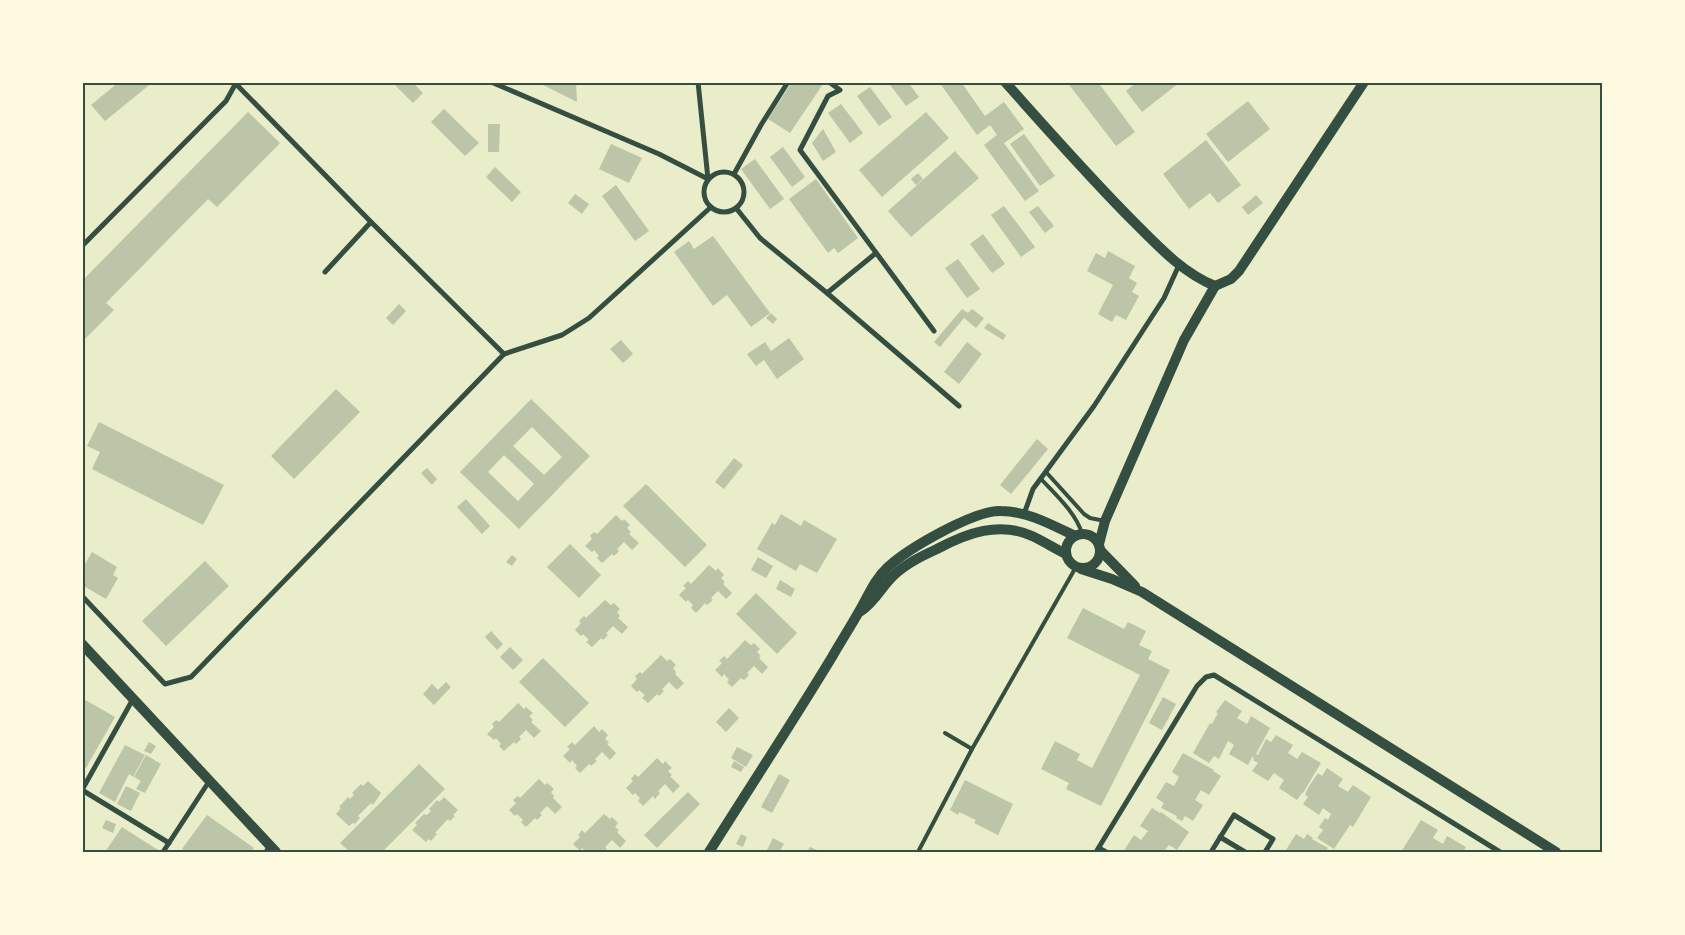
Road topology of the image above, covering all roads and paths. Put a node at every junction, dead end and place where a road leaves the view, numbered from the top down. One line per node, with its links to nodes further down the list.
1 (491, 82): 9 (street)
2 (698, 82): 9 (street)
3 (788, 82): 8 (street)
4 (829, 82): 14 (street)
5 (1005, 82): 15 (main road)
6 (1364, 82): 17 (main road)
7 (235, 83): 12 (street); 13 (street)
8 (734, 174): 9 (street); 11 (street)
9 (708, 179): 10 (street)
10 (711, 207): 11 (street); 20 (street)
11 (736, 208): 18 (street)
12 (371, 222): 16 (street); 20 (street)
13 (82, 246)
14 (876, 253): 18 (street); 19 (street)
15 (1179, 265): 17 (main road); 22 (street)
16 (325, 272)
17 (1215, 286): 25 (main road)
18 (827, 292): 21 (street)
19 (934, 331)
20 (504, 354): 31 (street)
21 (959, 406)
22 (1046, 472): 23 (street); 25 (lane)
23 (1041, 479): 24 (street); 26 (lane)
24 (1024, 514): 26 (main road); 32 (main road)
25 (1105, 521): 26 (main road); 27 (main road)
26 (1081, 535): 27 (main road); 28 (main road)
27 (1100, 547): 29 (main road); 30 (main road)
28 (1066, 554): 29 (main road); 32 (main road)
29 (1078, 568): 30 (main road); 36 (lane)
30 (1142, 592): 51 (main road)
31 (82, 596)
32 (858, 613): 44 (main road)
33 (82, 644): 34 (main road)
34 (134, 698): 37 (main road); 38 (street)
35 (945, 733): 36 (lane)
36 (972, 749): 45 (lane)
37 (210, 780): 40 (street); 41 (main road)
38 (82, 790): 40 (street)
39 (1220, 837): 47 (street); 48 (street); 49 (street)
40 (169, 843): 43 (street)
41 (271, 850)
42 (1098, 850): 46 (street); 50 (street)
43 (163, 852)
44 (709, 852)
45 (918, 852)
46 (1106, 852)
47 (1211, 852)
48 (1245, 852)
49 (1265, 852)
50 (1500, 852)
51 (1556, 852)

